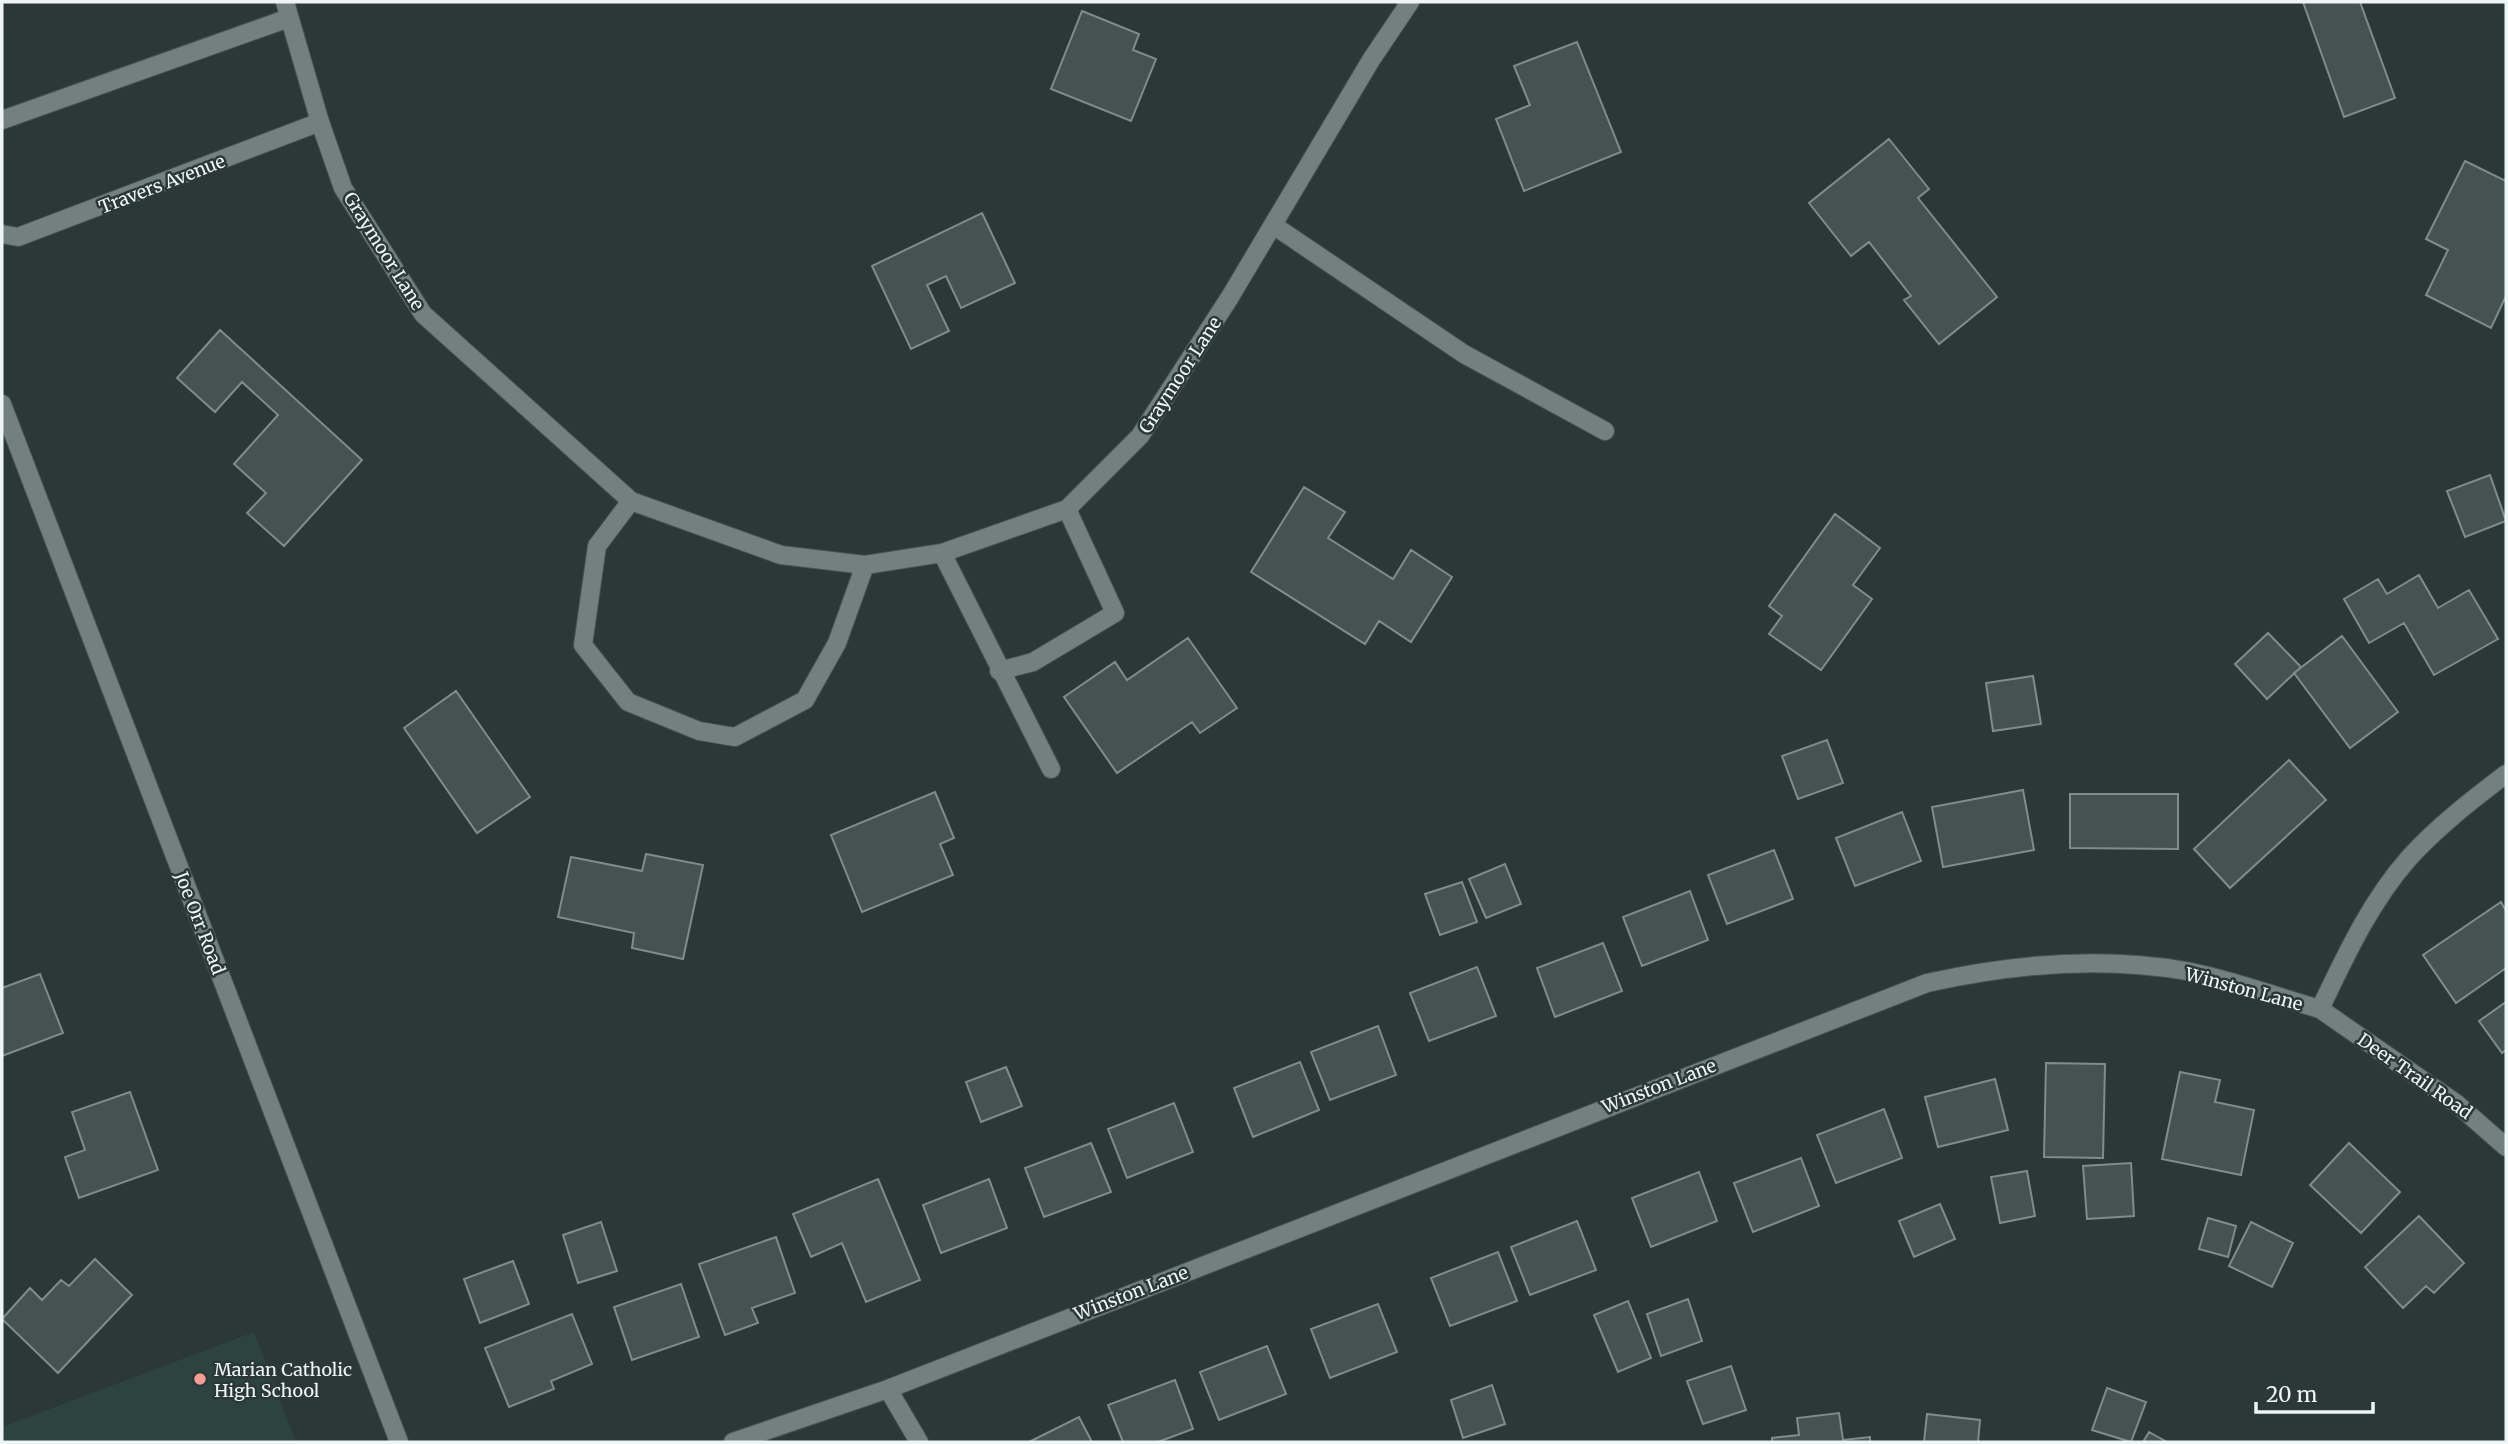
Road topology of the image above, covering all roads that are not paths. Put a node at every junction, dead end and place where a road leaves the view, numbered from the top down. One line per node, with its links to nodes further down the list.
1 (1410, 2): 5 (street, Graymoor Lane)
2 (287, 10): 3 (street); 4 (street, Graymoor Lane)
3 (2, 120)
4 (320, 122): 6 (street, Travers Avenue); 9 (street, Graymoor Lane)
5 (1273, 225): 8 (street); 10 (street, Graymoor Lane)
6 (2, 234)
7 (2, 404): 19 (street, Joe Orr Road)
8 (1605, 431)
9 (631, 501): 12 (street, Graymoor Lane); 12 (street)
10 (1067, 509): 11 (street, Graymoor Lane); 13 (street)
11 (942, 553): 12 (street, Graymoor Lane); 13 (street)
12 (865, 565)
13 (999, 671): 14 (street)
14 (1051, 769)
15 (2506, 774): 16 (street, Winston Lane)
16 (2320, 1009): 17 (street, Deer Trail Road); 18 (street, Winston Lane)
17 (2506, 1147)
18 (888, 1389): 20 (street, Winston Lane); 21 (street)
19 (399, 1442)
20 (733, 1442)
21 (919, 1442)

